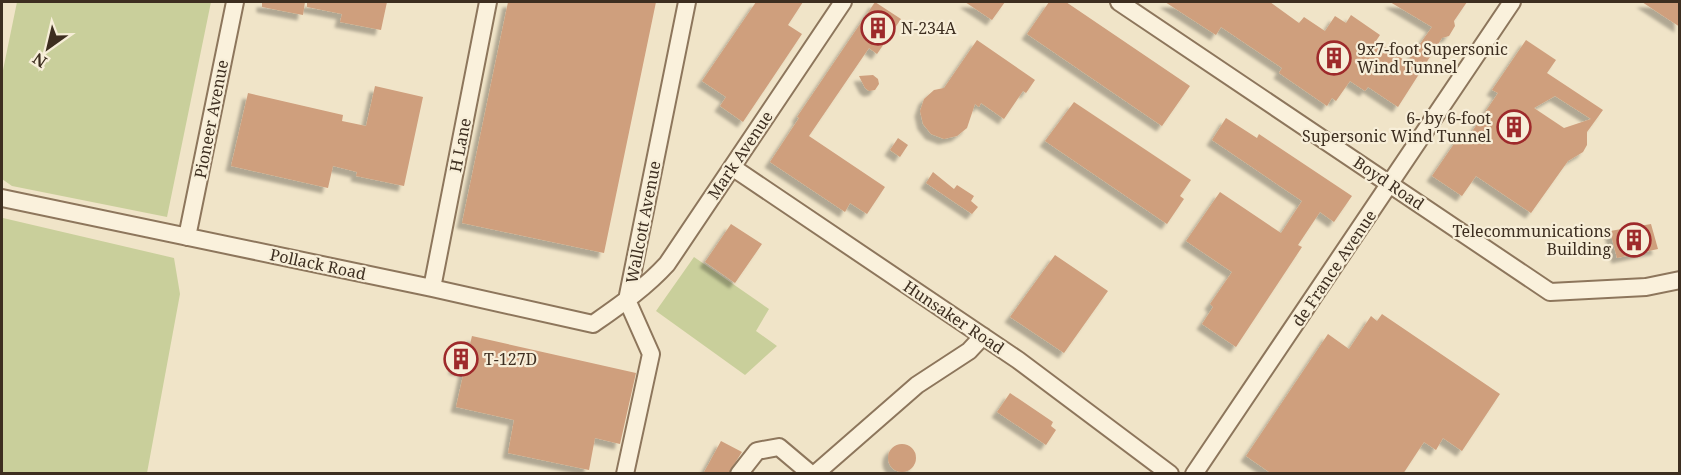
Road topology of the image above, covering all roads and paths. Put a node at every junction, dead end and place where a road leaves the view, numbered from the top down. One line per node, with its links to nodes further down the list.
1 (234, 2): 10 (street, Pioneer Avenue)
2 (488, 2): 12 (street, H Lane)
3 (687, 2): 13 (street, Wallcott Avenue)
4 (843, 2): 7 (street, Mark Avenue)
5 (1119, 2): 8 (street, Boyd Road)
6 (1512, 2): 8 (street, de France Avenue)
7 (732, 167): 13 (street, Mark Avenue); 14 (street, Hunsaker Road)
8 (1390, 184): 11 (street, Boyd Road); 20 (street, de France Avenue)
9 (2, 198): 10 (street, Pollack Road)
10 (187, 237): 12 (street, Pollack Road)
11 (1680, 280)
12 (432, 288): 13 (street, Pollack Road)
13 (627, 300): 15 (street, Wallcott Avenue)
14 (983, 336): 18 (street); 19 (street, Hunsaker Road)
15 (626, 474)
16 (739, 474): 17 (street)
17 (811, 474)
18 (815, 474)
19 (1170, 474)
20 (1194, 474)

